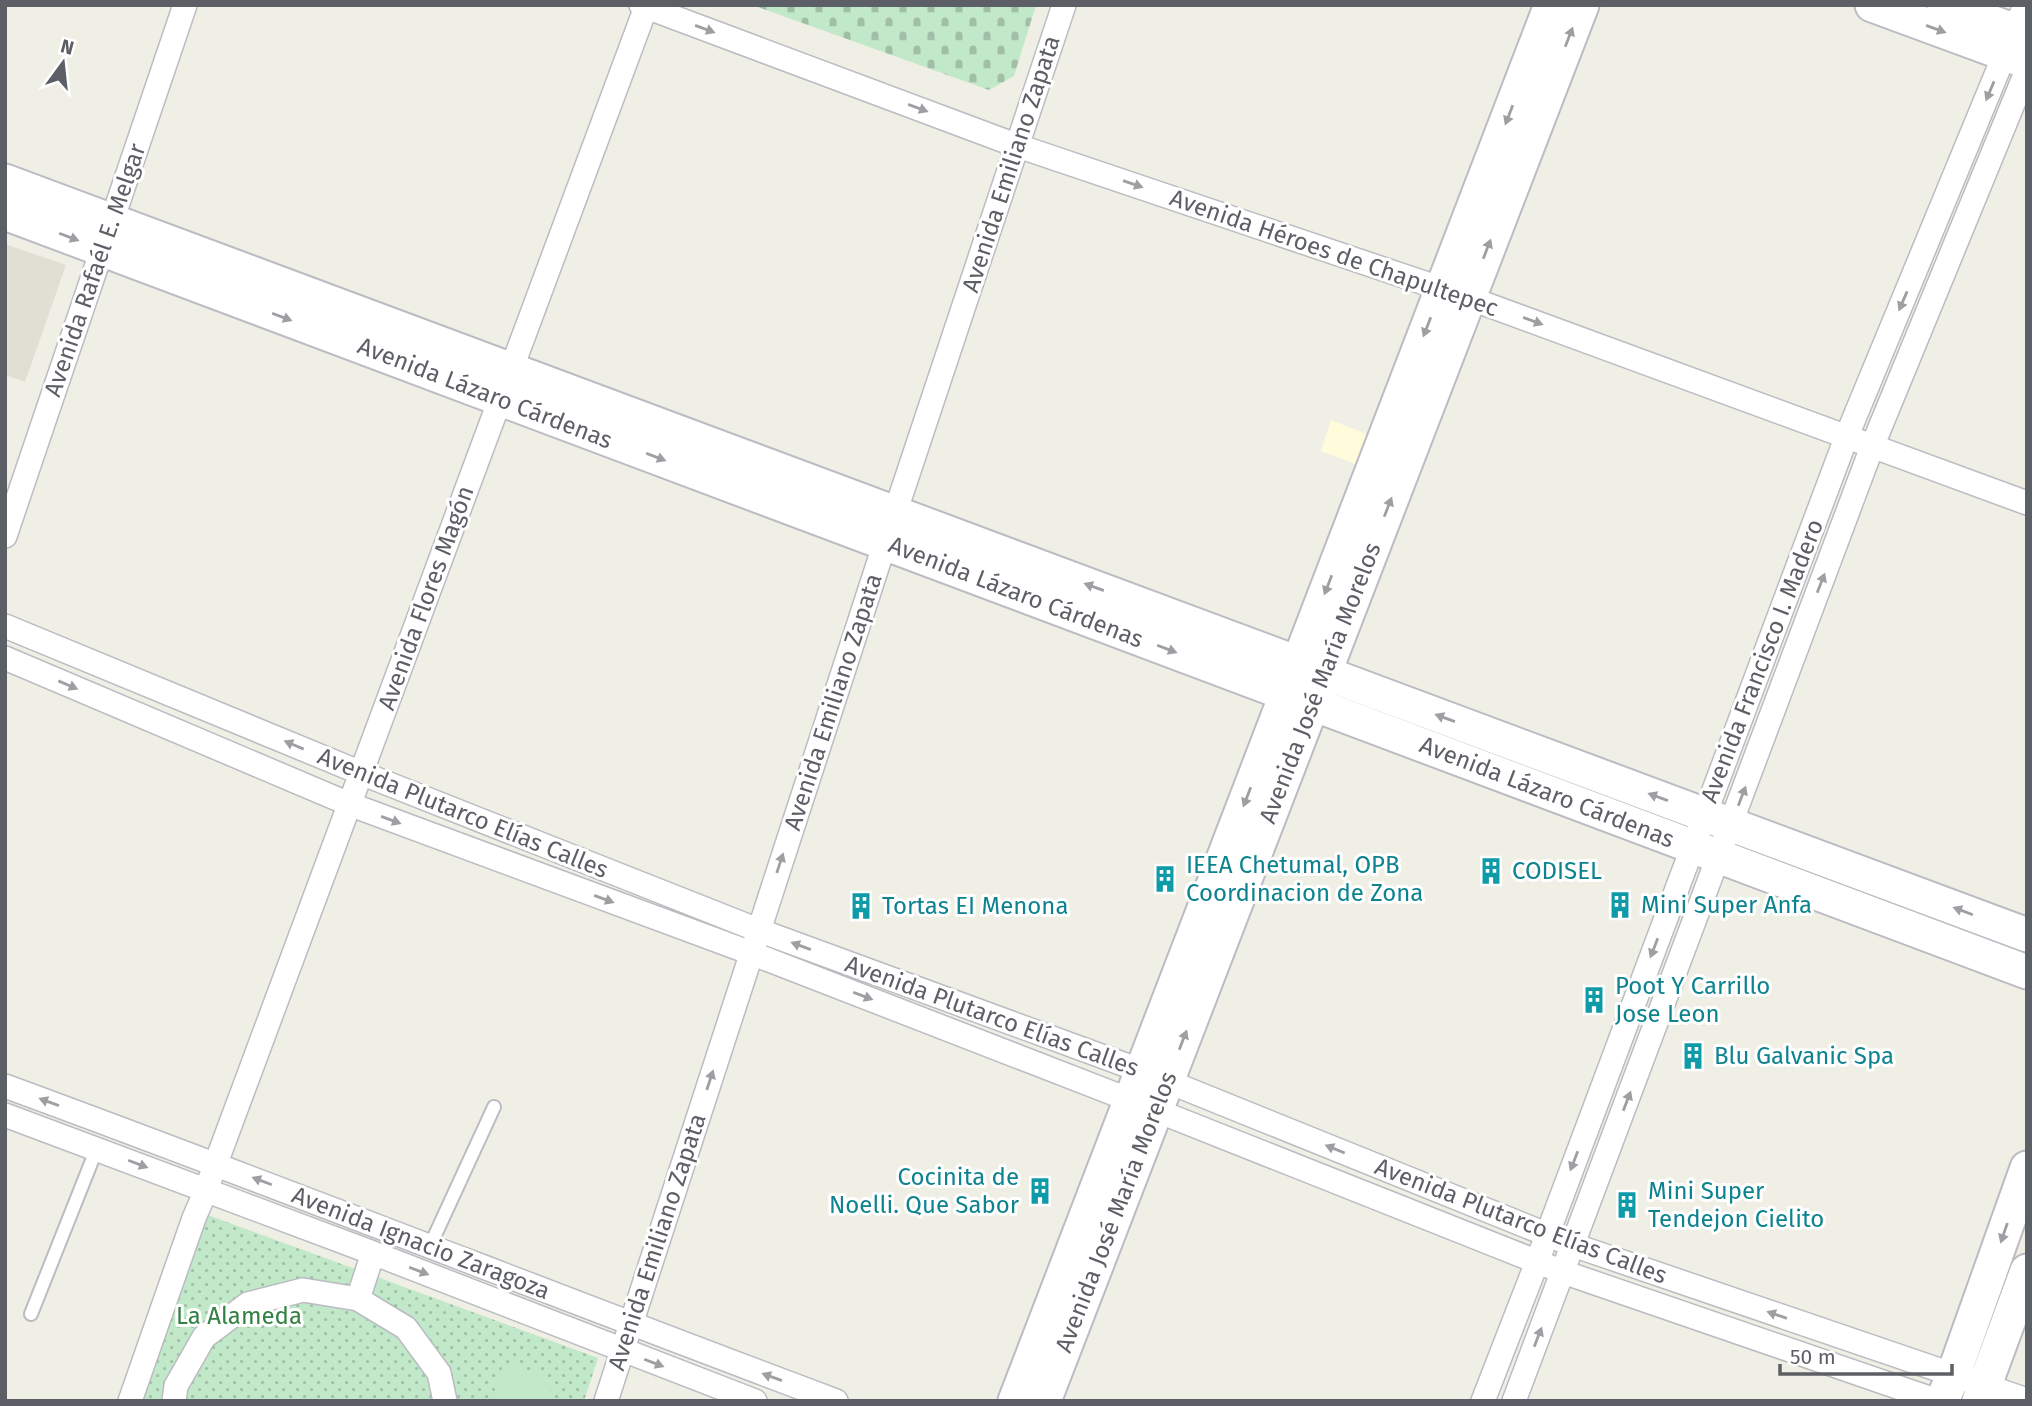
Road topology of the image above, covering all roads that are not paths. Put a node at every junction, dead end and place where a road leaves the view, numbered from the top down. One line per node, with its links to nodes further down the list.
1 (185, 5): 12 (street, Avenida Rafaél E. Melgar)
2 (1064, 5): 9 (street, Avenida Emiliano Zapata)
3 (1551, 5): 13 (main road, Avenida José María Morelos, one-way to 13)
4 (1581, 5): 13 (main road, Avenida José María Morelos, one-way to 4)
5 (1872, 5): 8 (main road, one-way to 8)
6 (1944, 5): 8 (main road)
7 (643, 6): 9 (street, Avenida Héroes de Chapultepec, one-way to 9); 14 (street, Avenida Flores Magón)
8 (2021, 43): 15 (street, Avenida Francisco I. Madero, one-way to 15); 16 (street, Avenida Francisco I. Madero)
9 (1018, 146): 13 (street, Avenida Héroes de Chapultepec, one-way to 13); 18 (street, Avenida Emiliano Zapata)
10 (5, 181): 12 (main road, Avenida Lázaro Cárdenas)
11 (5, 213): 12 (main road, Avenida Lázaro Cárdenas, one-way to 12)
12 (107, 235): 14 (main road, Avenida Lázaro Cárdenas); 19 (street, Avenida Rafaél E. Melgar)
13 (1455, 293): 15 (street, Avenida Héroes de Chapultepec, one-way to 15); 22 (main road, Avenida José María Morelos)
14 (505, 384): 18 (main road, Avenida Lázaro Cárdenas); 24 (street, Avenida Flores Magón)
15 (1846, 438): 16 (street, Avenida Héroes de Chapultepec); 26 (street, Avenida Francisco I. Madero)
16 (1872, 447): 17 (street, Avenida Héroes de Chapultepec); 26 (street, Avenida Francisco I. Madero, one-way to 16)
17 (2027, 503)
18 (890, 528): 22 (main road, Avenida Lázaro Cárdenas, one-way to 18); 23 (main road, Avenida Lázaro Cárdenas, one-way to 23); 28 (street, Avenida Emiliano Zapata, one-way to 18)
19 (5, 536)
20 (5, 626): 24 (street, Avenida Plutarco Elías Calles, one-way to 20)
21 (5, 658): 25 (street, Avenida Plutarco Elías Calles, one-way to 25)
22 (1311, 668): 23 (main road, Avenida José María Morelos); 26 (main road, Avenida Lázaro Cárdenas, one-way to 22)
23 (1299, 699): 27 (main road, Avenida Lázaro Cárdenas); 33 (main road, Avenida José María Morelos)
24 (361, 773): 25 (street, Avenida Flores Magón); 28 (street, Avenida Plutarco Elías Calles)
25 (349, 804): 30 (street, Avenida Plutarco Elías Calles, one-way to 30); 38 (street, Avenida Flores Magón)
26 (1718, 820): 27 (street, Avenida Francisco I. Madero); 29 (main road, Avenida Lázaro Cárdenas, one-way to 26)
27 (1706, 851): 31 (main road, Avenida Lázaro Cárdenas); 41 (street, Avenida Francisco I. Madero, one-way to 41); 42 (street, Avenida Francisco I. Madero, one-way to 27)
28 (758, 930): 30 (street, Avenida Emiliano Zapata); 33 (street, Avenida Plutarco Elías Calles, one-way to 28)
29 (2027, 935)
30 (751, 953): 33 (street, Avenida Plutarco Elías Calles, one-way to 33); 50 (street, Avenida Emiliano Zapata, one-way to 30)
31 (2027, 972)
32 (5, 1086): 36 (street, Avenida Ignacio Zaragoza, one-way to 32)
33 (1149, 1091): 41 (street, Avenida Plutarco Elías Calles, one-way to 33); 45 (street, Avenida Plutarco Elías Calles); 62 (main road, Avenida José María Morelos); 63 (main road, Avenida José María Morelos)
34 (494, 1107): 43 (lane)
35 (5, 1115): 37 (street, Avenida Ignacio Zaragoza)
36 (108, 1123): 37 (street); 38 (street, Avenida Ignacio Zaragoza)
37 (97, 1148): 40 (street, Avenida Ignacio Zaragoza, one-way to 40); 49 (lane)
38 (215, 1164): 40 (street, Avenida Flores Magón); 43 (street, Avenida Ignacio Zaragoza, one-way to 38)
39 (2027, 1168): 54 (main road, one-way to 54)
40 (206, 1190): 44 (street, Avenida Ignacio Zaragoza); 52 (street, Avenida Flores Magón)
41 (1546, 1234): 42 (street, Avenida Plutarco Elías Calles); 45 (street, Avenida Francisco I. Madero)
42 (1573, 1245): 47 (street, Avenida Francisco I. Madero); 54 (street, Avenida Plutarco Elías Calles, one-way to 42)
43 (430, 1246): 50 (street, Avenida Ignacio Zaragoza)
44 (373, 1253): 48 (street); 51 (street, Avenida Ignacio Zaragoza, one-way to 51)
45 (1537, 1262): 47 (street, Avenida Plutarco Elías Calles); 64 (street, Avenida Francisco I. Madero)
46 (2027, 1271): 55 (main road)
47 (1563, 1272): 54 (street, Avenida Plutarco Elías Calles); 65 (street, Avenida Francisco I. Madero, one-way to 47)
48 (358, 1299): 53 (street); 58 (street)
49 (32, 1314)
50 (630, 1324): 51 (street, Avenida Emiliano Zapata); 61 (street, Avenida Ignacio Zaragoza, one-way to 50)
51 (622, 1351): 59 (street, Avenida Emiliano Zapata); 60 (street, Avenida Ignacio Zaragoza, one-way to 60)
52 (140, 1374): 53 (street); 57 (street, Avenida Flores Magón)
53 (175, 1393)
54 (1944, 1393): 55 (street, Avenida Plutarco Elías Calles)
55 (1982, 1393): 56 (street, Avenida Plutarco Elías Calles)
56 (2027, 1400)
57 (130, 1401)
58 (445, 1401)
59 (606, 1401)
60 (755, 1401)
61 (836, 1401)
62 (1015, 1401)
63 (1044, 1401)
64 (1483, 1401)
65 (1514, 1401)

